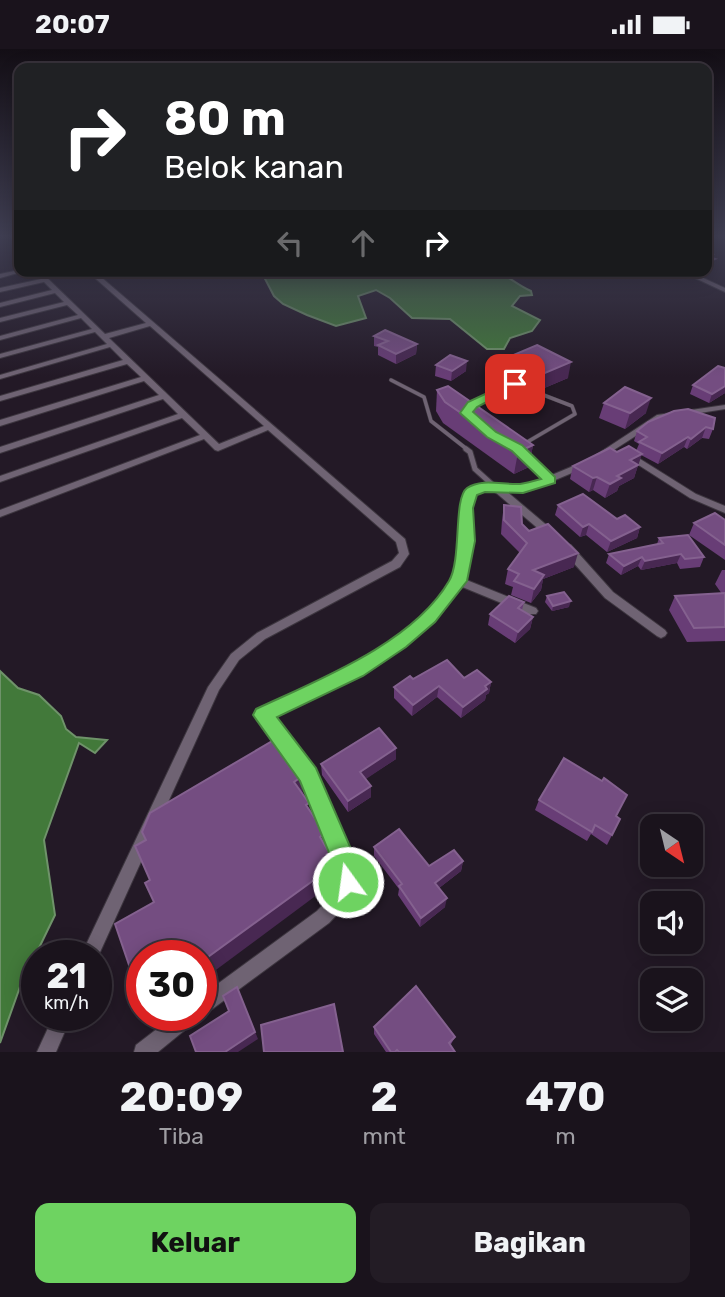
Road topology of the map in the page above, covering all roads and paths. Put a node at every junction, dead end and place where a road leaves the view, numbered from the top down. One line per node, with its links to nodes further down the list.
1 (27, 284): 4 (street)
2 (48, 284): 5 (street)
3 (105, 284): 10 (street)
4 (0, 290)
5 (56, 291): 6 (street); 7 (street)
6 (68, 303): 8 (street); 9 (street)
7 (0, 305)
8 (82, 316): 11 (street); 13 (street)
9 (0, 320)
10 (151, 324): 12 (street); 25 (street)
11 (96, 330): 12 (street); 15 (street)
12 (103, 337): 14 (street)
13 (0, 338)
14 (111, 345): 16 (street); 17 (street)
15 (0, 356)
16 (128, 361): 18 (street); 21 (street)
17 (0, 377)
18 (145, 378): 20 (street); 24 (street)
19 (391, 380): 32 (lane)
20 (164, 396): 23 (street); 29 (street)
21 (0, 399)
22 (724, 409): 27 (street)
23 (183, 415): 26 (street); 30 (street)
24 (0, 423)
25 (270, 427): 26 (street); 38 (street)
26 (205, 436): 34 (street)
27 (615, 446): 31 (street); 33 (street)
28 (517, 448): 28 (lane); 31 (lane)
29 (0, 450)
30 (0, 479)
31 (550, 480): 32 (street)
32 (495, 487): 35 (street); 37 (street)
33 (725, 510)
34 (0, 514)
35 (458, 581): 36 (street); 39 (street)
36 (532, 611)
37 (661, 633)
38 (97, 940)
39 (217, 995)
40 (56, 1031): 42 (street)
41 (170, 1031): 43 (street)
42 (46, 1052)
43 (143, 1052)

